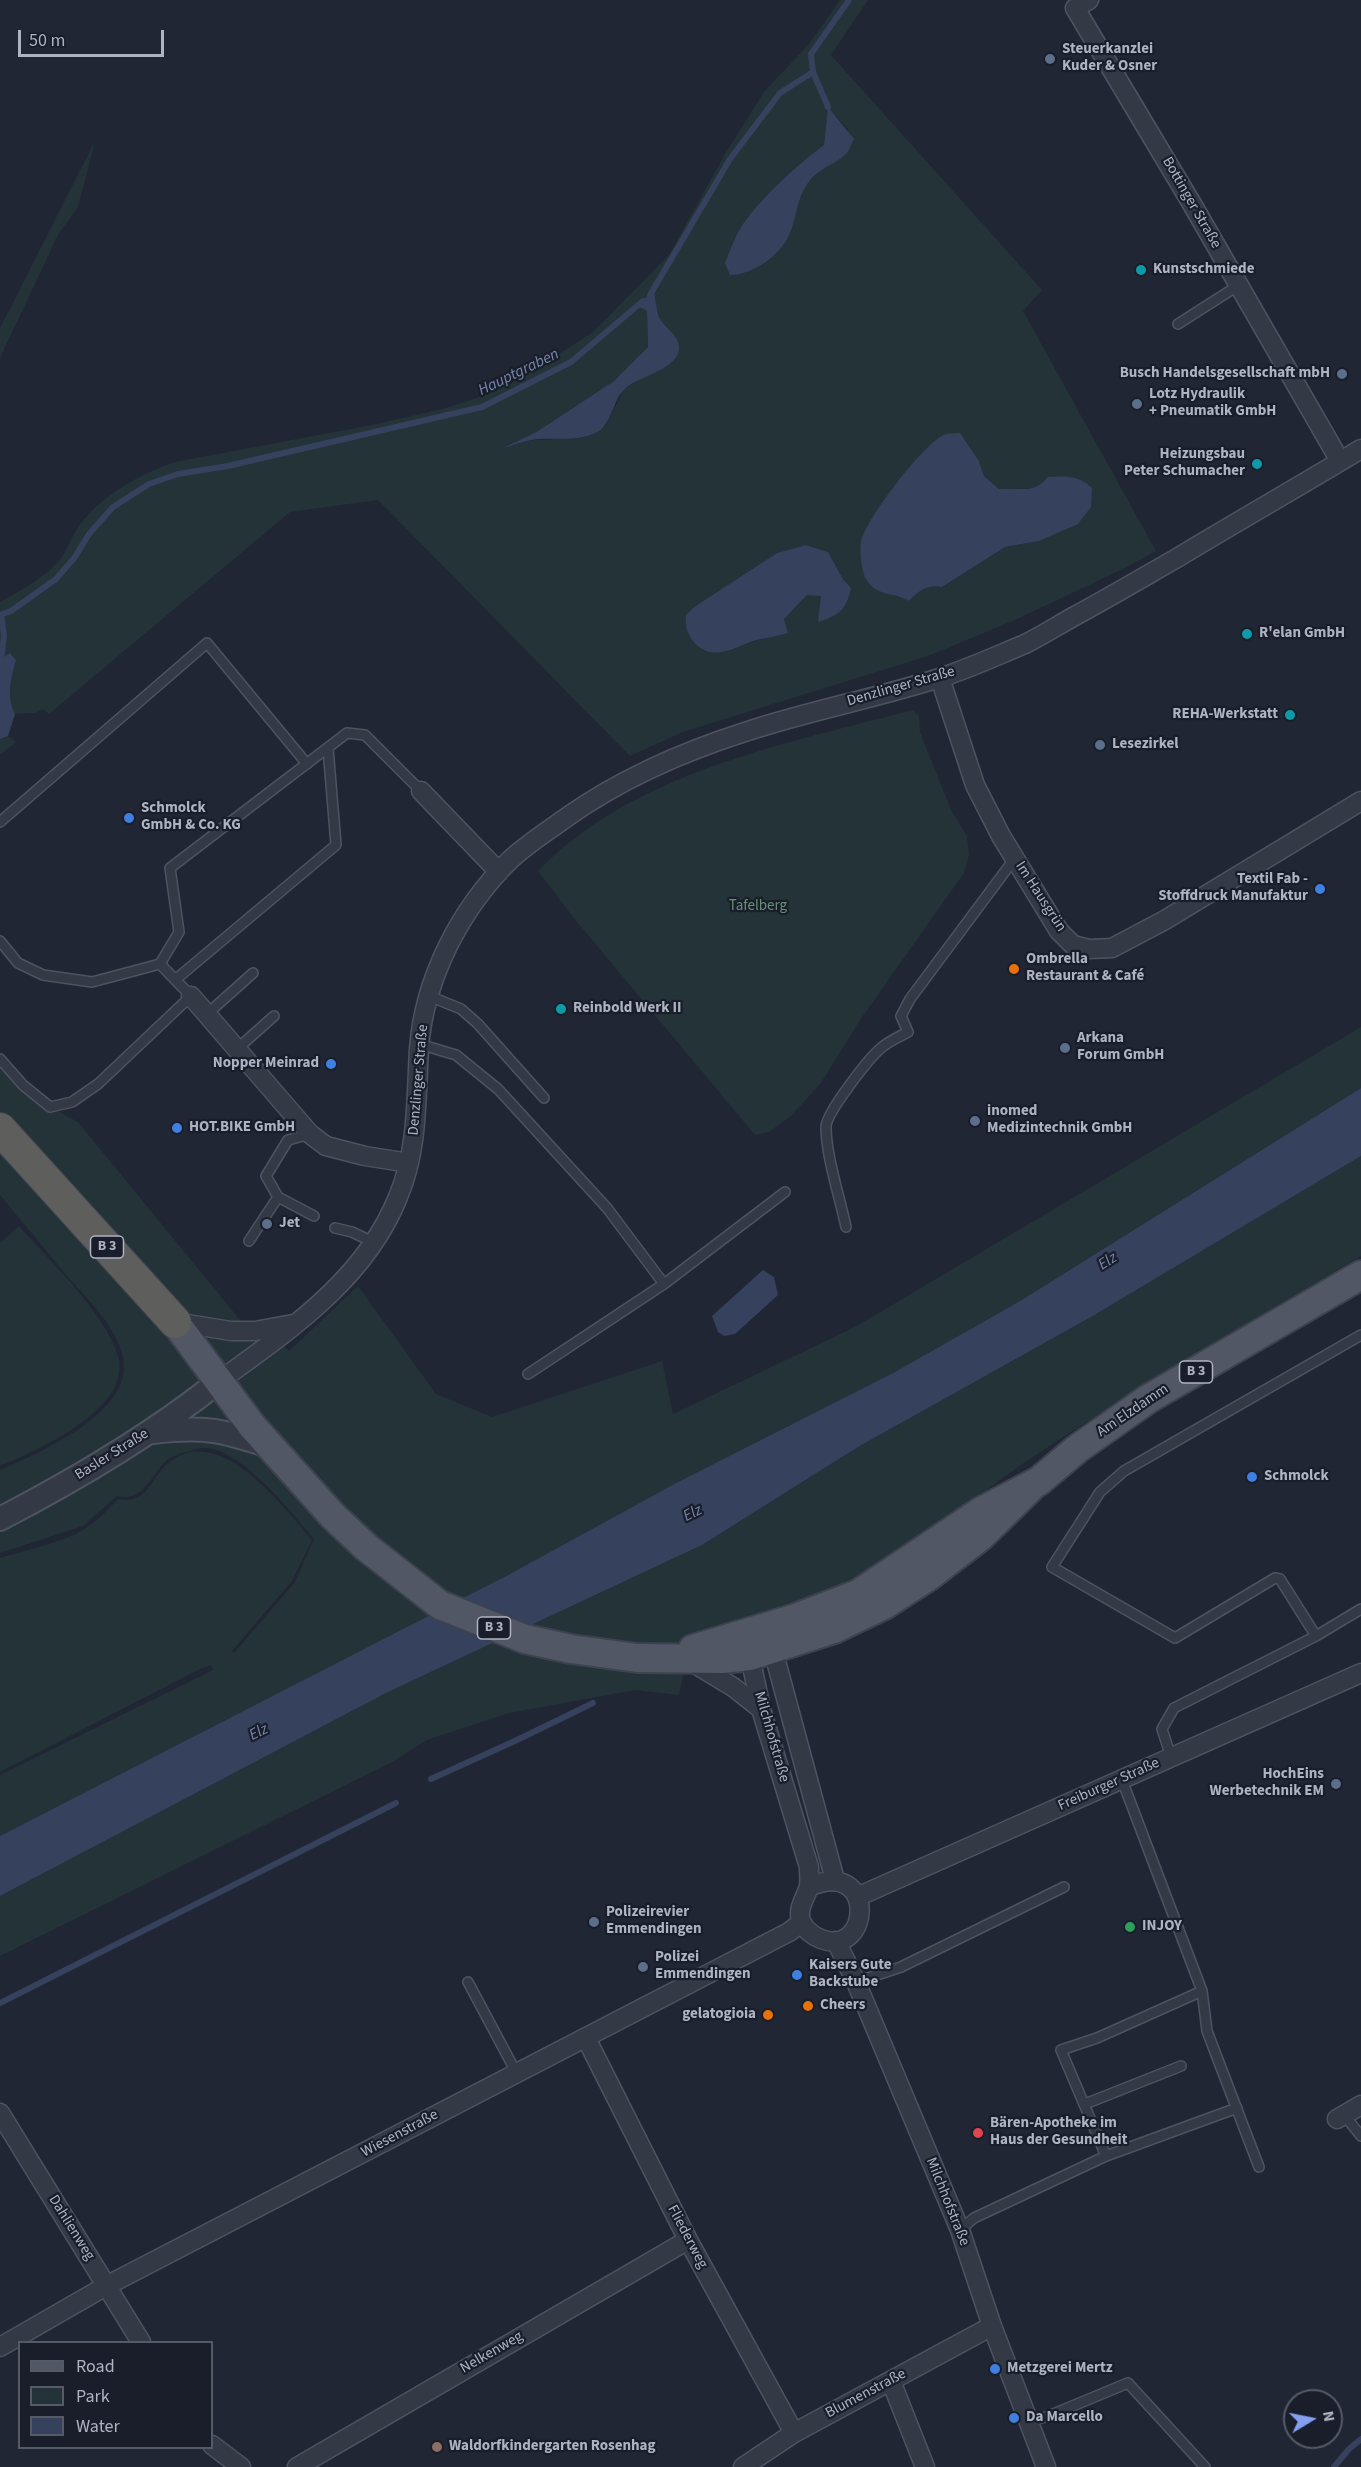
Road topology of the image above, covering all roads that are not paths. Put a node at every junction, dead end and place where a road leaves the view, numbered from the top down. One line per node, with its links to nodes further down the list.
1 (1082, 4): 2 (street, Bottinger Straße)
2 (1239, 285): 3 (lane); 5 (street, Bottinger Straße)
3 (1178, 324)
4 (1361, 449): 5 (street, Denzlinger Straße)
5 (1340, 461): 6 (street, Denzlinger Straße)
6 (940, 678): 12 (street, Im Hausgrün); 13 (street, Denzlinger Straße)
7 (328, 748): 8 (lane); 9 (lane); 17 (lane)
8 (307, 764): 11 (lane); 15 (lane)
9 (421, 791): 13 (street)
10 (1361, 801): 12 (street, Im Hausgrün)
11 (0, 822)
12 (1015, 858): 32 (lane)
13 (499, 872): 19 (street, Denzlinger Straße)
14 (0, 941): 15 (lane)
15 (160, 964): 17 (lane)
16 (253, 973): 20 (lane)
17 (175, 980): 18 (lane)
18 (191, 996): 20 (street); 24 (lane)
19 (429, 996): 22 (street, Denzlinger Straße); 25 (lane)
20 (206, 1014): 23 (street)
21 (274, 1016): 23 (lane)
22 (419, 1044): 28 (street, Denzlinger Straße); 37 (lane)
23 (237, 1049): 27 (street)
24 (0, 1059)
25 (544, 1098)
26 (0, 1129): 38 (highway, B 3)
27 (310, 1134): 28 (street); 30 (lane)
28 (409, 1163): 35 (street, Denzlinger Straße)
29 (784, 1192): 37 (lane)
30 (278, 1197): 31 (lane); 34 (lane)
31 (314, 1216)
32 (846, 1227)
33 (335, 1228): 35 (lane)
34 (249, 1241)
35 (375, 1243): 39 (street, Denzlinger Straße)
36 (1361, 1275): 48 (main road, Am Elzdamm / B 3)
37 (663, 1284): 41 (lane)
38 (175, 1322): 39 (street); 42 (main road, B 3)
39 (294, 1324): 42 (street, Denzlinger Straße)
40 (1361, 1335): 47 (lane)
41 (528, 1374)
42 (218, 1382): 43 (street, Basler Straße); 44 (main road, B 3)
43 (148, 1432): 44 (street); 45 (street, Basler Straße)
44 (269, 1446): 49 (main road, B 3)
45 (0, 1519)
46 (1361, 1609): 47 (lane)
47 (1316, 1636): 52 (lane)
48 (768, 1638): 49 (main road, B 3); 51 (street, Milchhofstraße); 54 (street, Milchhofstraße)
49 (677, 1658): 51 (street)
50 (1361, 1673): 52 (street, Freiburger Straße)
51 (761, 1709): 55 (street, Milchhofstraße)
52 (1171, 1757): 53 (street, Freiburger Straße)
53 (1122, 1780): 57 (street, Freiburger Straße); 62 (lane)
54 (836, 1880): 55 (street); 57 (street)
55 (809, 1887): 58 (street, Milchhofstraße)
56 (1064, 1887): 61 (lane)
57 (857, 1897): 59 (street)
58 (801, 1923): 59 (street); 63 (street, Wiesenstraße)
59 (836, 1941): 61 (street, Milchhofstraße)
60 (468, 1982): 65 (lane)
61 (856, 1982): 74 (street, Milchhofstraße)
62 (1202, 1991): 66 (lane); 68 (lane)
63 (586, 2037): 65 (street, Wiesenstraße); 75 (street, Fliederweg)
64 (1181, 2066): 66 (lane)
65 (516, 2072): 76 (street, Wiesenstraße)
66 (1085, 2104): 72 (lane)
67 (1361, 2105): 70 (street)
68 (1237, 2108): 72 (lane); 73 (lane)
69 (0, 2113): 76 (street, Dahlienweg)
70 (1341, 2118): 71 (lane)
71 (1361, 2136)
72 (1106, 2156): 74 (lane)
73 (1258, 2167)
74 (960, 2230): 77 (street, Milchhofstraße)
75 (688, 2240): 82 (street, Fliederweg); 85 (street, Nelkenweg)
76 (106, 2286): 78 (street, Dahlienweg); 79 (street, Wiesenstraße)
77 (992, 2326): 80 (street, Blumenstraße); 81 (street, Milchhofstraße)
78 (140, 2341)
79 (0, 2347)
80 (891, 2381): 82 (street, Blumenstraße); 87 (street)
81 (1029, 2421): 88 (street, Milchhofstraße); 89 (lane)
82 (794, 2433): 86 (street, Blumenstraße)
83 (213, 2446): 84 (street)
84 (241, 2467)
85 (297, 2467)
86 (743, 2467)
87 (925, 2467)
88 (1046, 2467)
89 (1205, 2467)

